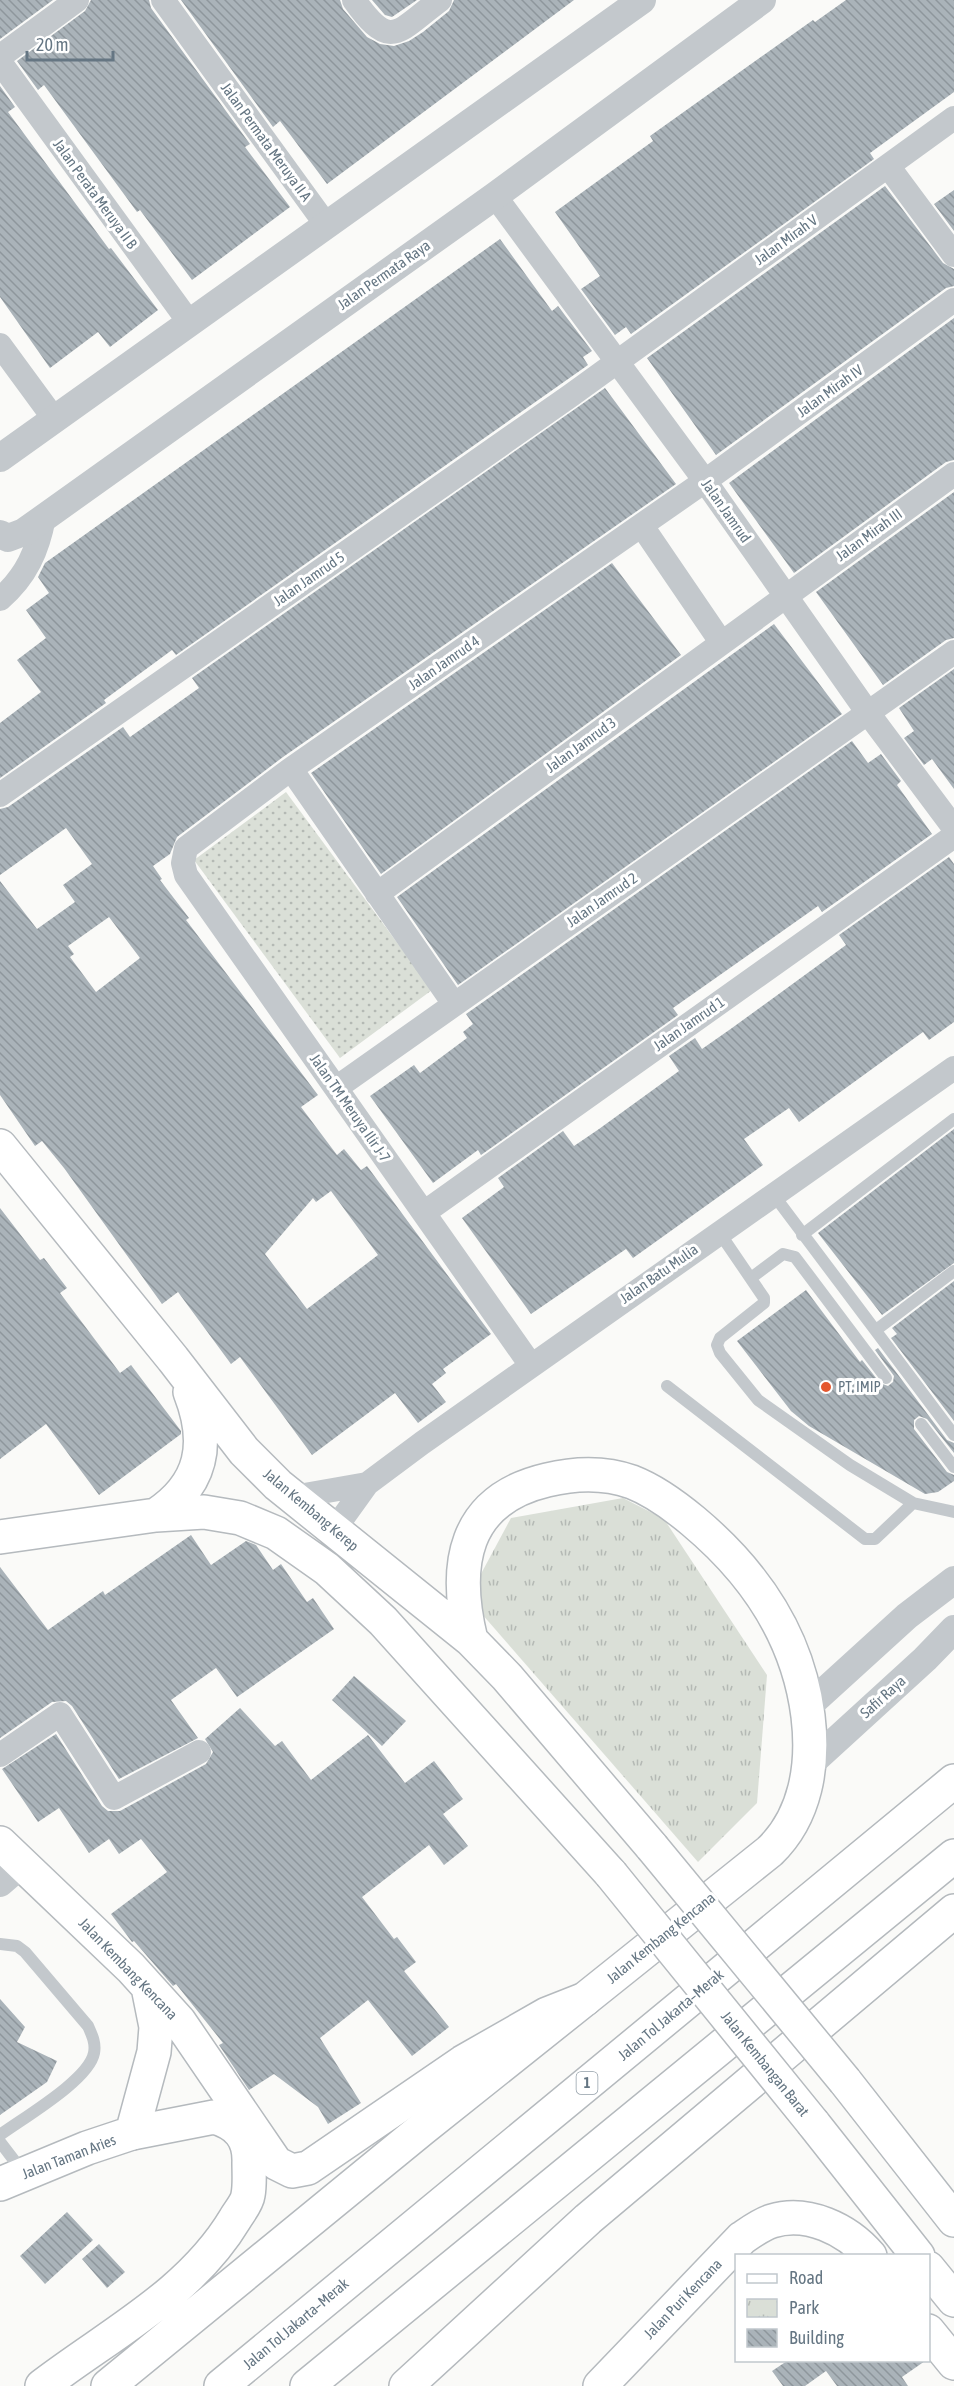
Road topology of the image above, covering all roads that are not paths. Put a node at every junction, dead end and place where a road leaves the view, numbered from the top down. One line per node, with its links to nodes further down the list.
1 (77, 0): 7 (street)
2 (163, 0): 11 (street, Jalan Permata Meruya II A)
3 (354, 0): 4 (street)
4 (440, 0)
5 (642, 0): 11 (street)
6 (762, 0): 10 (street, Jalan Permata Raya)
7 (0, 62): 14 (street, Jalan Perata Meruya II B)
8 (954, 118): 9 (street, Jalan Mirah V)
9 (888, 166): 12 (street); 16 (street, Jalan Mirah V)
10 (495, 196): 16 (street, Jalan Jamrud); 21 (street, Jalan Permata Raya)
11 (327, 226): 14 (street)
12 (954, 255)
13 (954, 300): 20 (street, Jalan Mirah IV)
14 (189, 322): 17 (street)
15 (0, 345): 17 (street)
16 (617, 362): 20 (street, Jalan Jamrud); 30 (street, Jalan Jamrud 5)
17 (55, 420): 18 (street)
18 (0, 458)
19 (954, 474): 24 (street, Jalan Mirah III)
20 (705, 482): 22 (street, Jalan Jamrud 4); 24 (street, Jalan Jamrud)
21 (44, 517): 23 (street, Jalan Permata Raya); 25 (street)
22 (642, 526): 26 (street); 29 (street, Jalan Jamrud 4)
23 (0, 534)
24 (784, 596): 26 (street, Jalan Jamrud 3); 28 (street, Jalan Jamrud)
25 (0, 599)
26 (721, 642): 34 (street, Jalan Jamrud 3)
27 (954, 652): 28 (street, Jalan Jamrud 2)
28 (868, 713): 31 (street, Jalan Jamrud); 35 (street, Jalan Jamrud 2)
29 (291, 769): 33 (street, Jalan Jamrud 4); 34 (street)
30 (0, 795)
31 (954, 828)
32 (954, 836): 41 (street, Jalan Jamrud 1)
33 (186, 848): 37 (street, Jalan TM Meruya Ilir J-7)
34 (377, 894): 35 (street)
35 (454, 1004): 37 (street, Jalan Jamrud 2)
36 (954, 1068): 40 (street, Jalan Batu Mulia)
37 (336, 1088): 41 (street, Jalan TM Meruya Ilir J-7)
38 (954, 1119): 43 (lane)
39 (0, 1146): 47 (main road, Jalan Kembang Kerep)
40 (773, 1194): 42 (street, Jalan Batu Mulia); 43 (lane)
41 (425, 1212): 48 (street, Jalan TM Meruya Ilir J-7)
42 (719, 1232): 45 (lane); 48 (street, Jalan Batu Mulia)
43 (802, 1235): 46 (lane)
44 (954, 1271): 46 (lane)
45 (751, 1278): 49 (lane); 56 (lane)
46 (876, 1330): 52 (lane)
47 (173, 1359): 55 (main road, Jalan Kembang Kerep); 58 (main road)
48 (530, 1365): 54 (street, Jalan Batu Mulia)
49 (886, 1378)
50 (668, 1386): 56 (lane)
51 (921, 1424): 53 (lane)
52 (954, 1436)
53 (954, 1467)
54 (368, 1485): 55 (street, Jalan Batu Mulia); 59 (street, Jalan Batu Mulia)
55 (293, 1497): 59 (main road, Jalan Kembang Kerep)
56 (913, 1503): 57 (lane)
57 (954, 1512)
58 (156, 1515): 60 (main road); 81 (main road, Jalan Kembangan Barat, bridge)
59 (334, 1530): 63 (main road, Jalan Kembang Kerep)
60 (0, 1537)
61 (954, 1580): 64 (street)
62 (954, 1629): 67 (street, Safir Raya)
63 (471, 1640): 64 (main road, Jalan Kembang Kencana); 79 (main road, Jalan Kembang Kerep, bridge)
64 (807, 1707): 67 (main road, Jalan Kembang Kencana)
65 (200, 1752): 66 (street)
66 (0, 1755)
67 (810, 1764): 74 (main road, Jalan Kembang Kencana)
68 (954, 1781): 88 (main road, Jalan Tol Jakarta–Merak / 1)
69 (954, 1856): 89 (main road)
70 (7, 1864): 73 (main road, Jalan Kembang Kencana)
71 (954, 1911): 90 (main road)
72 (0, 1944): 76 (lane)
73 (147, 1986): 74 (main road, Jalan Kembang Kencana); 75 (main road, Jalan Taman Aries)
74 (585, 1999): 87 (main road)
75 (132, 2133): 78 (main road, Jalan Taman Aries); 86 (main road)
76 (0, 2135)
77 (0, 2142): 78 (lane)
78 (12, 2179)
79 (954, 2220)
80 (868, 2254): 91 (main road, Jalan Puri Kencana)
81 (916, 2254)
82 (930, 2270): 83 (main road)
83 (954, 2300)
84 (930, 2333): 85 (main road)
85 (954, 2363)
86 (42, 2386)
87 (108, 2386)
88 (221, 2386)
89 (307, 2386)
90 (406, 2386)
91 (600, 2386)

